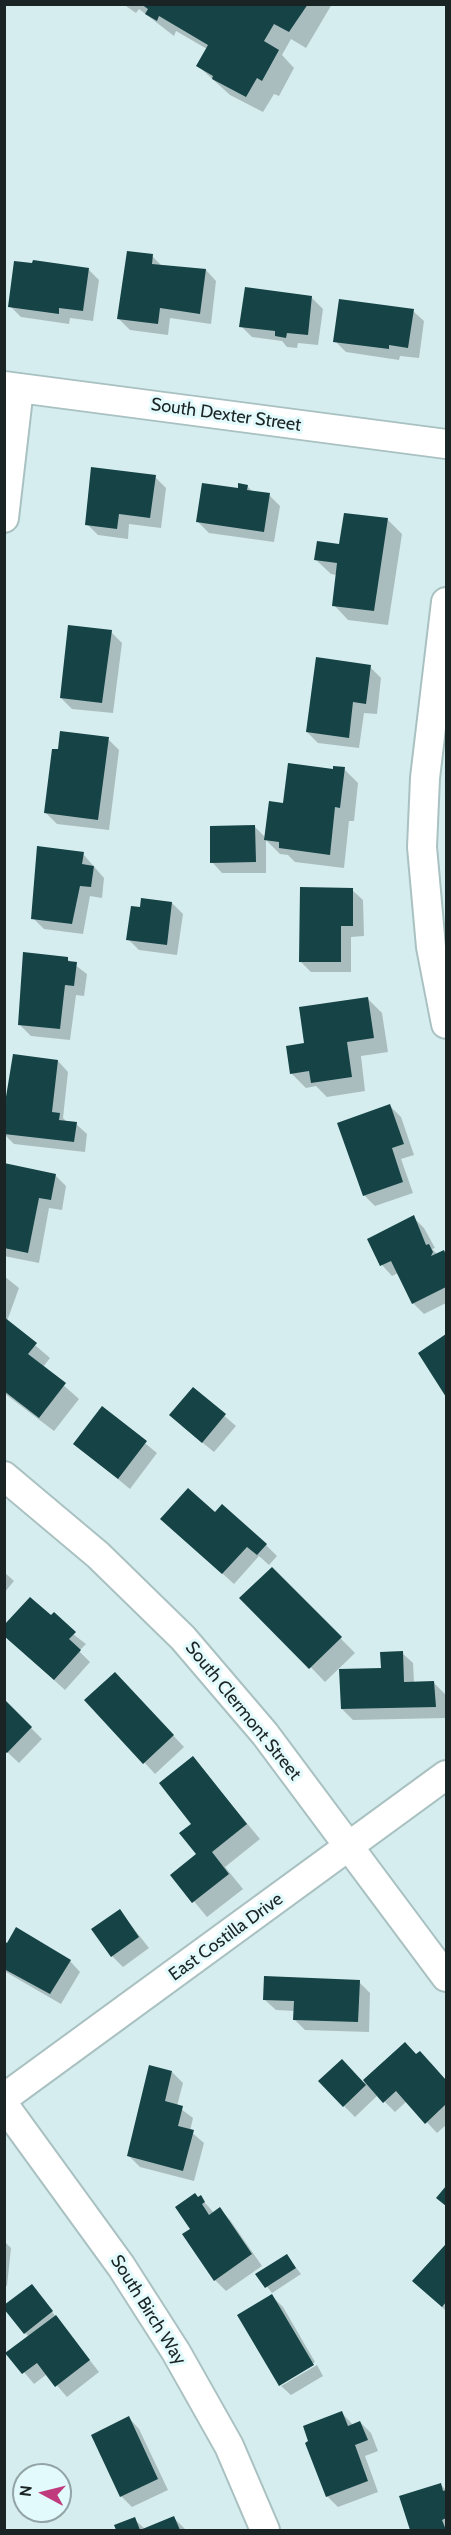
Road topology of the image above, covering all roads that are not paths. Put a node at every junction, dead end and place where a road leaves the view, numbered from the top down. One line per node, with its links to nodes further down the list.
1 (12, 387): 2 (street, South Dexter Street); 3 (street)
2 (447, 444)
3 (4, 518)
4 (447, 602): 5 (street)
5 (447, 1024)
6 (4, 1476): 8 (street, South Clermont Street)
7 (447, 1775): 8 (street, East Costilla Drive)
8 (350, 1846): 9 (street, South Clermont Street); 10 (street, East Costilla Drive)
9 (447, 1977)
10 (4, 2098)
11 (4, 2105): 12 (street, South Birch Way)
12 (265, 2530)

